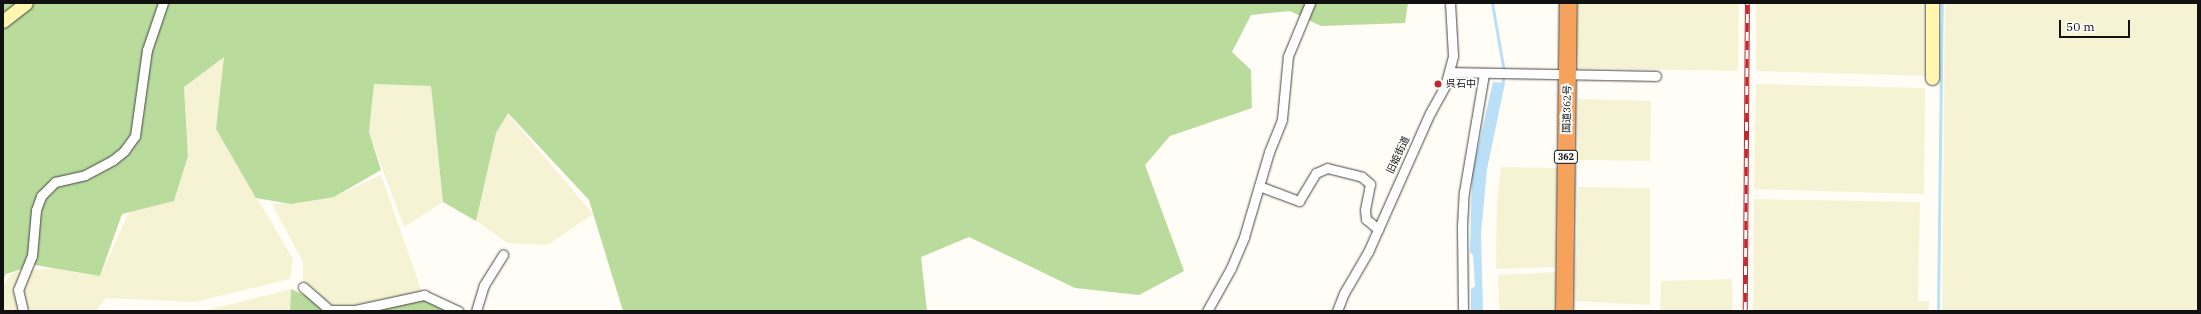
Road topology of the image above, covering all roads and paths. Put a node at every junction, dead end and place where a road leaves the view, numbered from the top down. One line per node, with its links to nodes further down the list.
1 (26, 3): 7 (street)
2 (163, 3): 17 (street)
3 (1310, 3): 13 (street)
4 (1450, 3): 8 (street, 旧姫街道)
5 (1568, 3): 10 (highway, 国道362号 / 362)
6 (1932, 3): 12 (street)
7 (3, 21)
8 (1450, 72): 9 (street); 14 (street, 旧姫街道)
9 (1486, 74): 10 (street); 22 (street)
10 (1567, 75): 11 (street); 23 (highway, 国道362号 / 362)
11 (1656, 76)
12 (1932, 78)
13 (1259, 186): 14 (street); 20 (street)
14 (1378, 229): 21 (street, 旧姫街道)
15 (503, 254): 19 (street)
16 (303, 287): 18 (street)
17 (23, 311)
18 (458, 311)
19 (476, 311)
20 (1207, 311)
21 (1337, 311)
22 (1463, 311)
23 (1564, 311)

